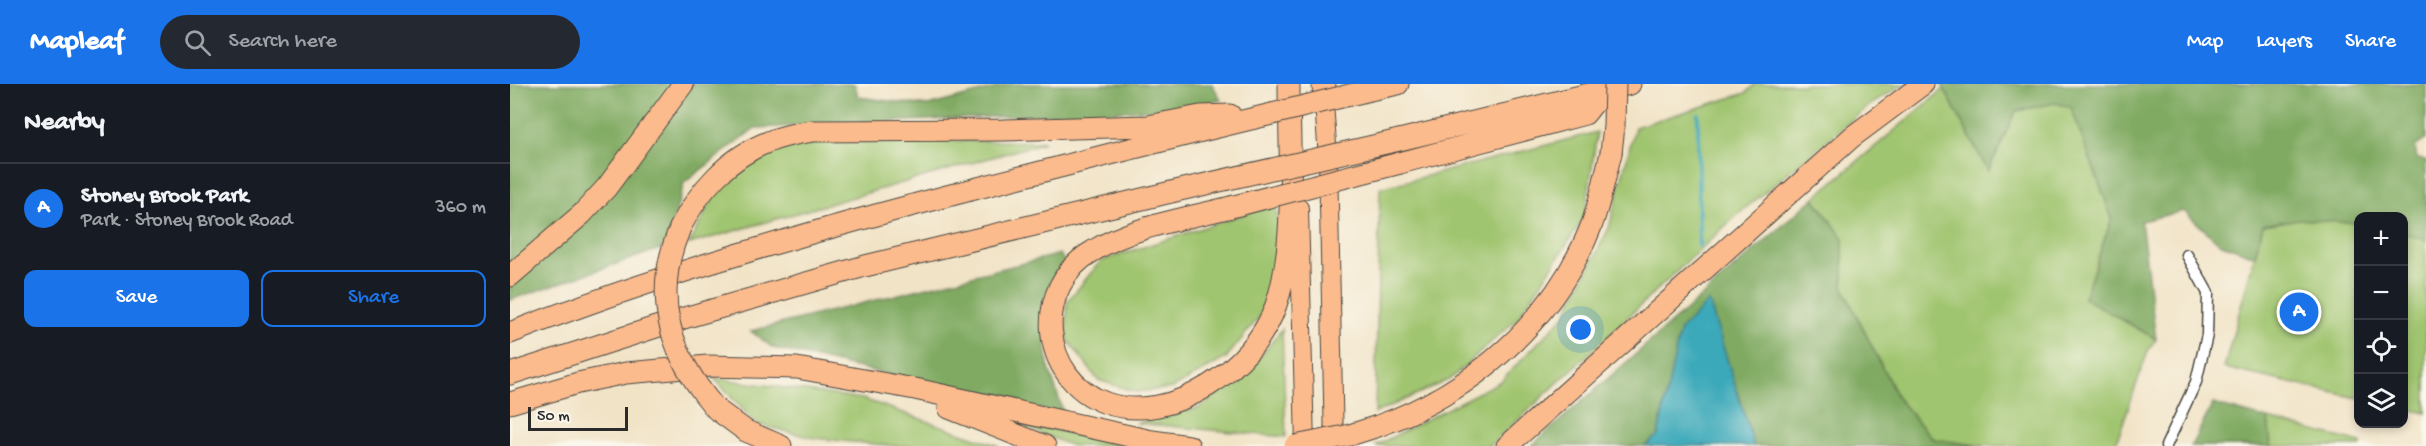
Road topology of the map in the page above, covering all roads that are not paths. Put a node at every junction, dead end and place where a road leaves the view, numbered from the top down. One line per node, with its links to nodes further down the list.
1 (683, 84): 10 (highway)
2 (1289, 84): 7 (highway, bridge); 19 (main road)
3 (1398, 84): 8 (highway, bridge)
4 (1630, 84): 7 (highway)
5 (1923, 84): 21 (highway)
6 (1323, 85): 20 (main road)
7 (1609, 87): 12 (highway, bridge); 18 (highway, bridge)
8 (1272, 114): 11 (highway); 15 (highway, bridge)
9 (2187, 255): 22 (street)
10 (510, 276)
11 (510, 333)
12 (510, 374)
13 (869, 381): 14 (highway); 16 (highway); 17 (highway)
14 (510, 403)
15 (781, 446)
16 (1045, 446)
17 (1189, 446)
18 (1295, 446)
19 (1305, 446)
20 (1334, 446)
21 (1507, 446)
22 (2166, 446)

